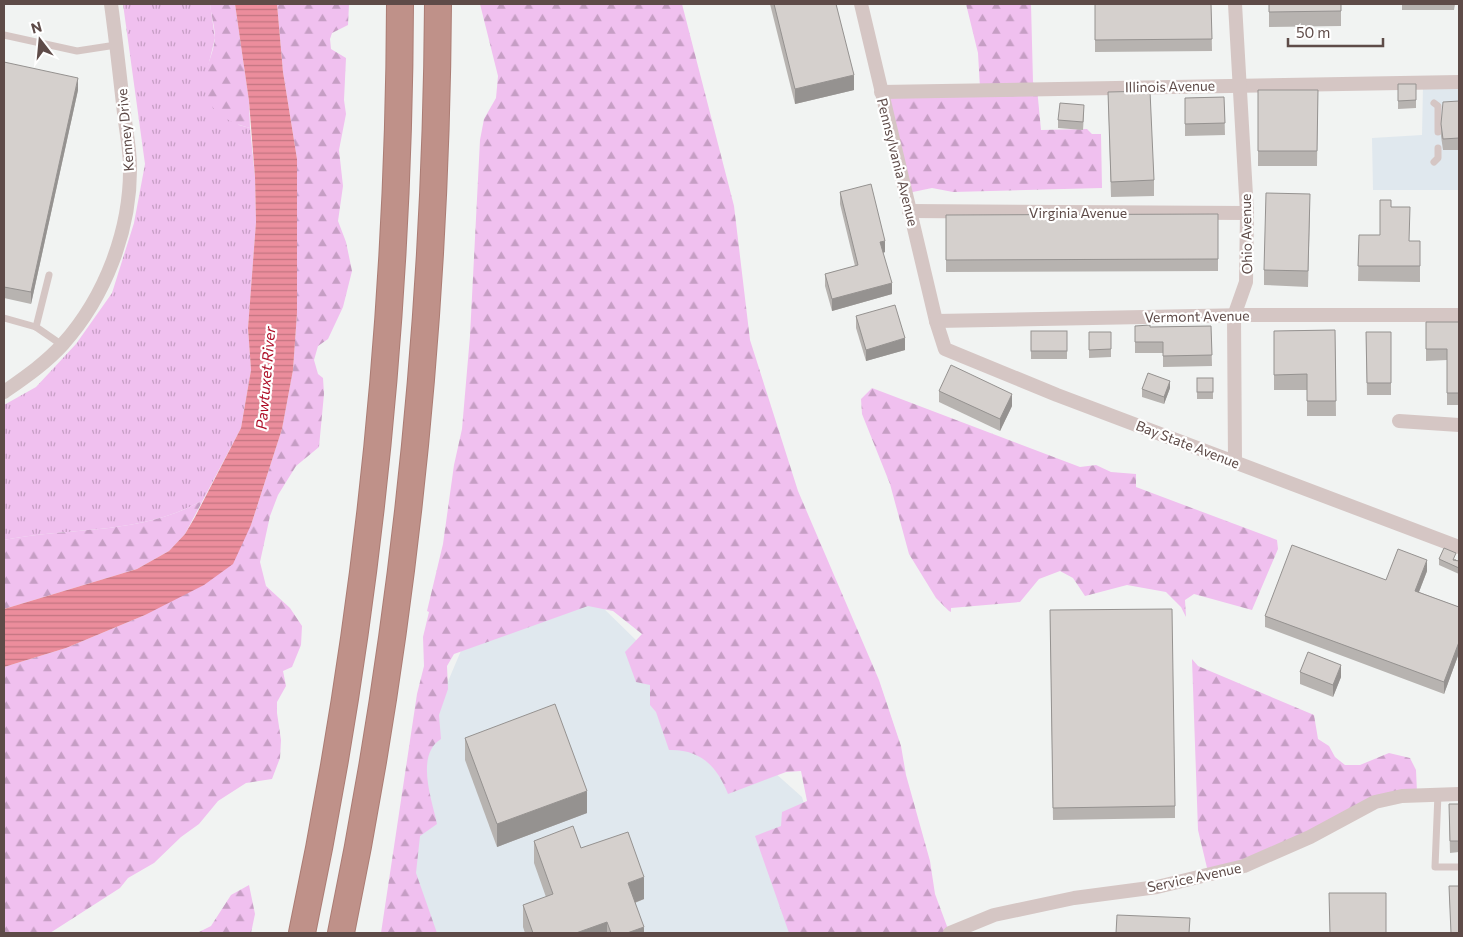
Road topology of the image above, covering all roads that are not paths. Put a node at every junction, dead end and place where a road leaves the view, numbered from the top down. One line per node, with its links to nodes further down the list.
1 (111, 4): 7 (street, Kenney Drive)
2 (400, 4): 32 (highway)
3 (438, 4): 33 (highway)
4 (861, 4): 10 (street, Pennsylvania Avenue)
5 (1235, 4): 9 (street, Ohio Avenue)
6 (4, 35): 7 (lane)
7 (116, 45): 23 (street, Kenney Drive)
8 (1459, 82): 9 (street, Illinois Avenue)
9 (1240, 84): 10 (street, Illinois Avenue); 16 (street, Ohio Avenue)
10 (881, 92): 15 (street, Pennsylvania Avenue)
11 (1434, 103): 12 (lane)
12 (1438, 132)
13 (1438, 148): 14 (lane)
14 (1434, 162)
15 (909, 210): 16 (street, Virginia Avenue); 21 (street, Pennsylvania Avenue)
16 (1246, 213): 19 (street, Ohio Avenue)
17 (49, 275): 22 (lane)
18 (1459, 315): 19 (street, Vermont Avenue)
19 (1234, 316): 21 (street, Vermont Avenue); 27 (street, Ohio Avenue)
20 (4, 318): 22 (lane)
21 (936, 321): 27 (street, Bay State Avenue)
22 (36, 328): 23 (lane)
23 (62, 345): 24 (street, Kenney Drive)
24 (4, 392)
25 (1398, 421): 26 (street)
26 (1459, 426)
27 (1235, 462): 28 (street, Bay State Avenue)
28 (1459, 547)
29 (1438, 794): 30 (street, Service Avenue); 31 (lane); 34 (street, Service Avenue)
30 (1459, 794)
31 (1459, 867)
32 (302, 933)
33 (341, 933)
34 (950, 933)

